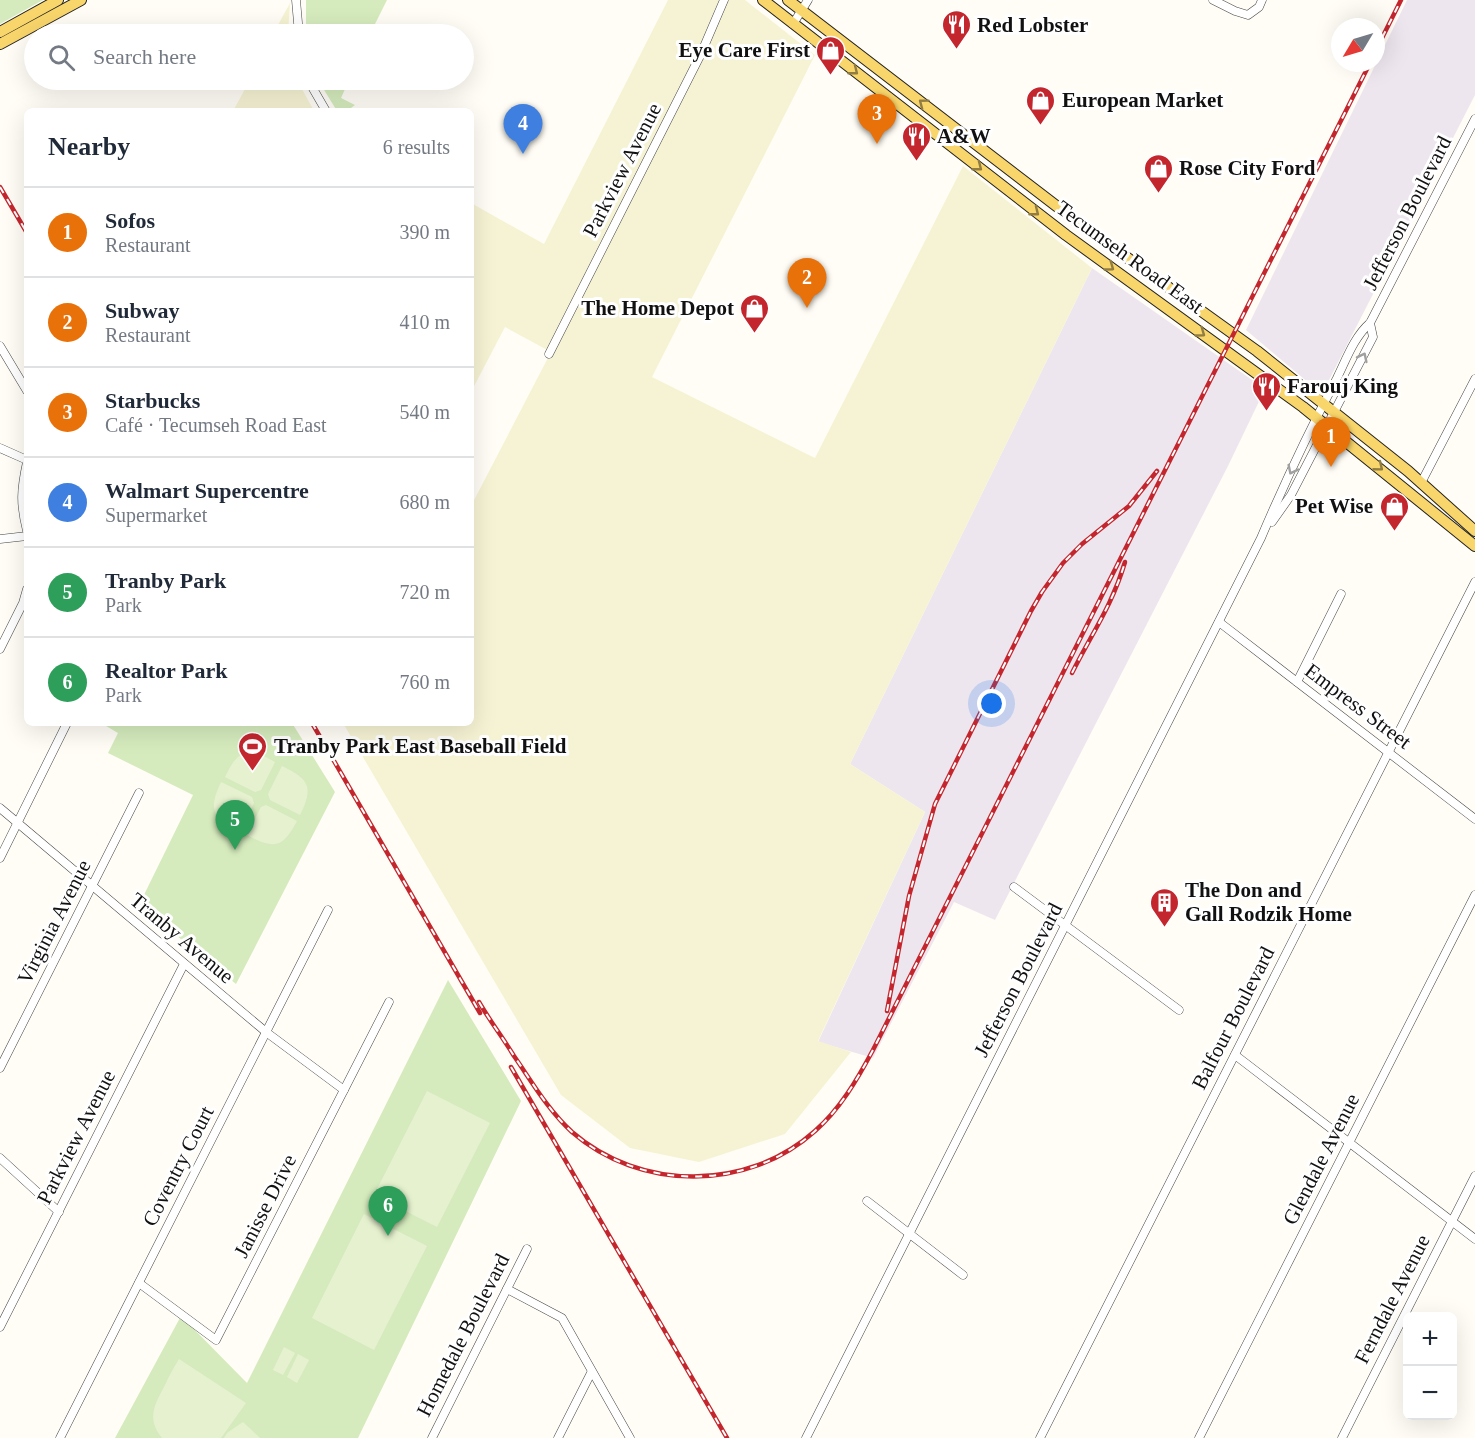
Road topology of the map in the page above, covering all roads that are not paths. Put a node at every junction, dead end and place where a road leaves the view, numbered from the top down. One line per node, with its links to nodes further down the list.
1 (58, 0): 15 (main road)
2 (81, 0): 11 (main road)
3 (296, 0): 12 (street)
4 (724, 0): 22 (street, Parkview Avenue)
5 (763, 0): 13 (main road, Tecumseh Road East)
6 (788, 0): 10 (main road, Tecumseh Road East)
7 (808, 0): 10 (street)
8 (1214, 0): 9 (street)
9 (1263, 0)
10 (802, 11): 13 (street); 25 (main road, Tecumseh Road East, one-way to 10)
11 (37, 24)
12 (298, 24)
13 (793, 24): 27 (main road, Tecumseh Road East, one-way to 27)
14 (24, 31): 16 (main road)
15 (0, 32)
16 (0, 44)
17 (314, 90): 18 (street)
18 (324, 108)
19 (1475, 119): 20 (street, Jefferson Boulevard)
20 (1370, 323): 25 (street, Jefferson Boulevard); 26 (street, Jefferson Boulevard, one-way to 20)
21 (0, 346): 24 (street)
22 (549, 354)
23 (1475, 378): 32 (street)
24 (24, 386)
25 (1324, 404): 26 (main road, Tecumseh Road East); 27 (street, Jefferson Boulevard)
26 (1335, 412): 28 (street, Jefferson Boulevard); 32 (main road, Tecumseh Road East)
27 (1317, 418): 28 (main road, Tecumseh Road East); 36 (street, Jefferson Boulevard, one-way to 36)
28 (1328, 426): 36 (street, Jefferson Boulevard); 38 (main road, Tecumseh Road East, one-way to 38)
29 (0, 448): 30 (street)
30 (24, 460)
31 (24, 476): 33 (street)
32 (1421, 483): 34 (main road, Tecumseh Road East)
33 (24, 520)
34 (1475, 531)
35 (24, 536): 37 (street)
36 (1261, 538): 42 (street, Jefferson Boulevard)
37 (0, 539)
38 (1475, 546)
39 (1475, 582): 46 (street, Balfour Boulevard)
40 (1341, 594): 44 (street)
41 (24, 603): 43 (street)
42 (1219, 622): 44 (street, Empress Street); 56 (street, Jefferson Boulevard)
43 (0, 649)
44 (1297, 682): 46 (street, Empress Street)
45 (66, 726): 50 (street)
46 (1389, 752): 49 (street, Empress Street); 61 (street, Balfour Boulevard)
47 (139, 793): 52 (street, Virginia Avenue)
48 (0, 808): 50 (street, Tranby Avenue)
49 (1475, 819)
50 (18, 823): 51 (street); 52 (street, Tranby Avenue)
51 (0, 858)
52 (92, 885): 57 (street, Tranby Avenue); 62 (street, Virginia Avenue)
53 (1014, 887): 56 (street)
54 (1475, 895): 64 (street, Glendale Avenue)
55 (328, 910): 60 (street, Coventry Court)
56 (1065, 927): 59 (street); 70 (street, Jefferson Boulevard)
57 (184, 964): 60 (street, Tranby Avenue); 68 (street, Parkview Avenue)
58 (389, 1002): 63 (street, Janisse Drive)
59 (1179, 1010)
60 (266, 1032): 63 (street, Tranby Avenue); 74 (street, Coventry Court)
61 (1235, 1054): 64 (street); 83 (street, Balfour Boulevard)
62 (0, 1068)
63 (344, 1090): 74 (street, Janisse Drive)
64 (1349, 1143): 69 (street); 84 (street, Glendale Avenue)
65 (0, 1158): 68 (street)
66 (1475, 1176): 69 (street, Ferndale Avenue)
67 (867, 1201): 70 (street)
68 (59, 1212): 76 (street, Parkview Avenue)
69 (1452, 1221): 71 (street); 85 (street, Ferndale Avenue)
70 (909, 1233): 73 (street); 82 (street, Jefferson Boulevard)
71 (1475, 1239)
72 (527, 1249): 75 (street, Homedale Boulevard)
73 (963, 1275)
74 (139, 1282): 78 (street, Coventry Court)
75 (507, 1289): 77 (street); 79 (street, Homedale Boulevard)
76 (0, 1327)
77 (591, 1373): 80 (street); 81 (street)
78 (60, 1438)
79 (432, 1438)
80 (558, 1438)
81 (630, 1438)
82 (806, 1438)
83 (1040, 1438)
84 (1199, 1438)
85 (1342, 1438)

